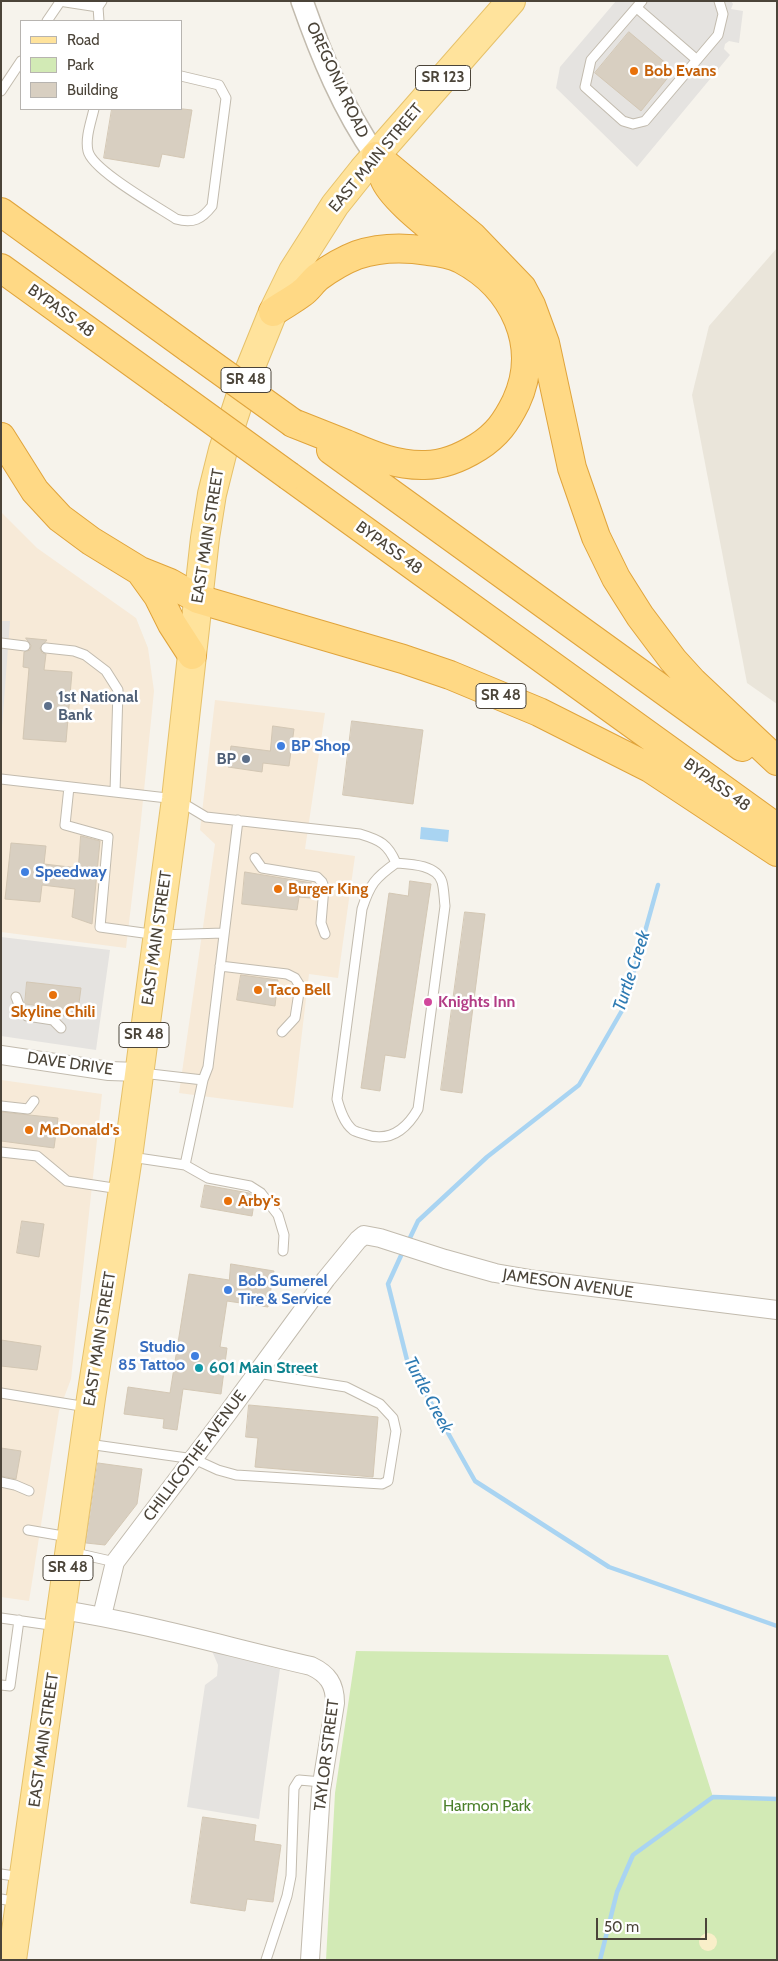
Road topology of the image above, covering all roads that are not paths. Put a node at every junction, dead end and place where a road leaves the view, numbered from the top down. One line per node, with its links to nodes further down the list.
1 (302, 1): 14 (street, OREGONIA ROAD)
2 (511, 1): 14 (main road, EAST MAIN STREET / SR 123)
3 (719, 1): 9 (lane)
4 (59, 2): 5 (lane); 7 (lane)
5 (100, 4): 8 (lane)
6 (639, 5): 9 (lane); 9 (lane)
7 (48, 20)
8 (99, 20)
9 (697, 60)
10 (20, 62): 12 (lane)
11 (182, 76): 13 (lane)
12 (1, 91)
13 (94, 110)
14 (376, 156): 17 (highway); 18 (main road, EAST MAIN STREET / SR 48); 27 (highway)
15 (1, 212): 19 (highway, bridge)
16 (1, 268): 34 (highway, BYPASS 48, bridge)
17 (484, 273): 18 (highway); 19 (highway)
18 (273, 312): 22 (main road, EAST MAIN STREET / SR 48)
19 (293, 423): 28 (highway)
20 (1, 437): 21 (highway)
21 (140, 571): 22 (highway); 26 (highway)
22 (198, 599): 26 (main road, EAST MAIN STREET / SR 48); 35 (highway, SR 48)
23 (1, 643): 24 (lane)
24 (25, 646)
25 (46, 648): 31 (lane)
26 (192, 655): 32 (main road, EAST MAIN STREET / SR 48)
27 (777, 761)
28 (777, 772)
29 (1, 779): 30 (lane)
30 (69, 787): 31 (lane); 40 (lane)
31 (115, 792): 32 (lane)
32 (176, 799): 33 (lane); 40 (main road, EAST MAIN STREET / SR 48)
33 (238, 820): 37 (lane); 38 (lane)
34 (777, 828)
35 (777, 852)
36 (255, 858): 39 (lane)
37 (396, 863): 37 (lane)
38 (224, 933): 40 (lane); 41 (lane)
39 (325, 934)
40 (158, 935): 46 (main road, EAST MAIN STREET / SR 48)
41 (220, 966): 44 (lane); 47 (lane)
42 (16, 997): 43 (lane)
43 (61, 1028)
44 (282, 1032)
45 (1, 1055): 46 (street, DAVE DRIVE)
46 (139, 1072): 47 (lane); 51 (main road, EAST MAIN STREET / SR 48)
47 (203, 1080): 52 (lane)
48 (34, 1101): 49 (lane)
49 (1, 1106)
50 (1, 1152): 53 (lane)
51 (128, 1156): 52 (lane); 53 (main road, EAST MAIN STREET / SR 48)
52 (185, 1165): 55 (lane)
53 (123, 1189): 59 (main road, EAST MAIN STREET / SR 48)
54 (364, 1235): 56 (street, JAMESON AVENUE); 57 (street, CHILLICOTHE AVENUE)
55 (283, 1251)
56 (777, 1310)
57 (257, 1373): 61 (street, CHILLICOTHE AVENUE); 61 (lane)
58 (1, 1394): 59 (lane)
59 (90, 1407): 60 (main road, EAST MAIN STREET / SR 48)
60 (85, 1444): 61 (lane); 65 (main road, EAST MAIN STREET / SR 48)
61 (194, 1458): 66 (street, CHILLICOTHE AVENUE)
62 (1, 1482): 63 (lane)
63 (29, 1492)
64 (28, 1530): 65 (lane)
65 (71, 1544): 66 (lane); 69 (main road, EAST MAIN STREET / SR 48)
66 (115, 1562): 67 (street, CHILLICOTHE AVENUE)
67 (102, 1616): 69 (street, TAYLOR STREET); 72 (street, TAYLOR STREET)
68 (1, 1618): 70 (lane)
69 (61, 1618): 70 (lane); 73 (main road, EAST MAIN STREET / SR 48)
70 (18, 1620): 71 (lane)
71 (1, 1685)
72 (322, 1782): 75 (lane); 76 (street, TAYLOR STREET)
73 (12, 1888): 74 (main road, EAST MAIN STREET / SR 48)
74 (12, 1960)
75 (266, 1960)
76 (310, 1960)

